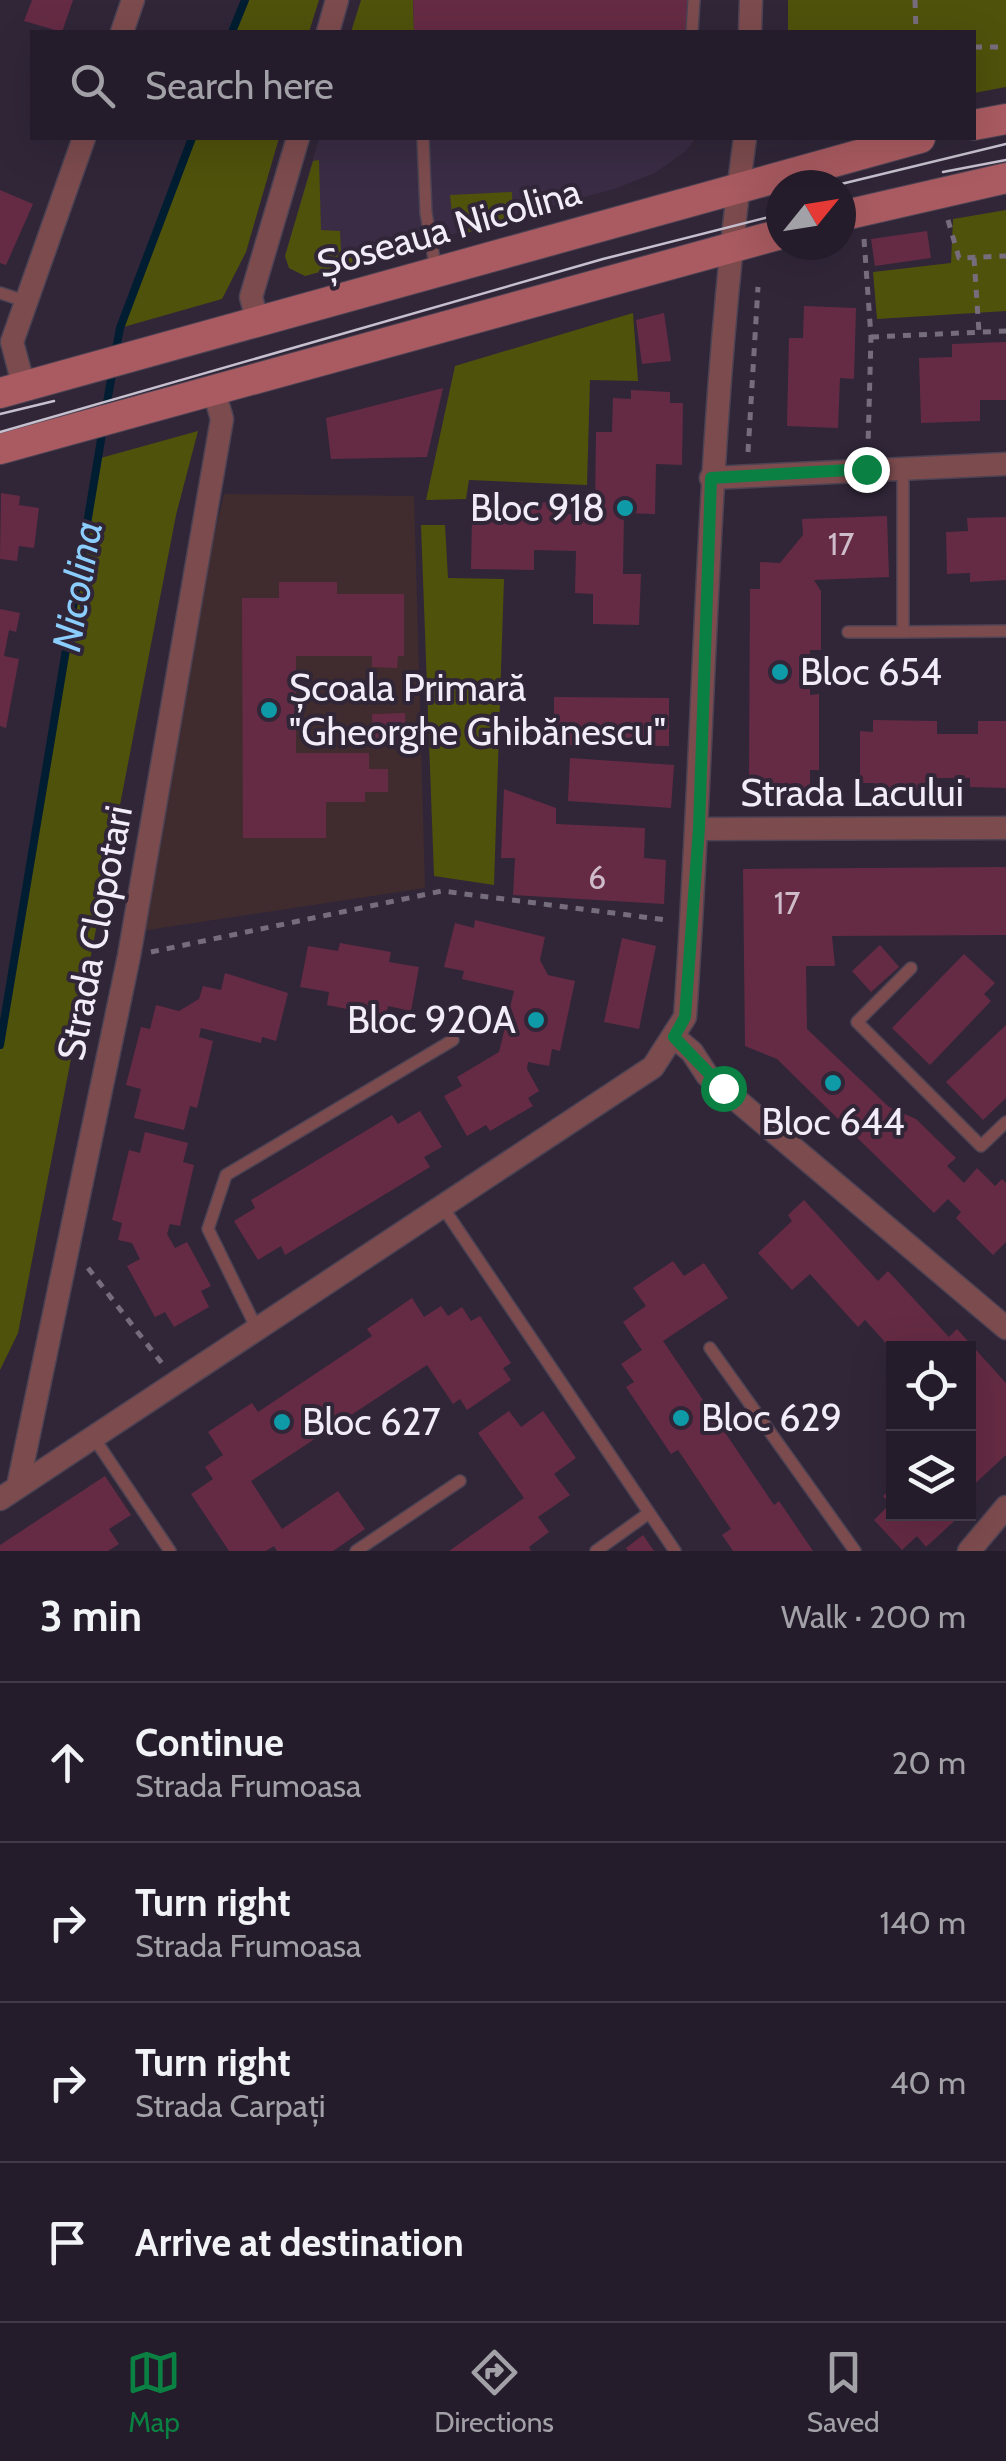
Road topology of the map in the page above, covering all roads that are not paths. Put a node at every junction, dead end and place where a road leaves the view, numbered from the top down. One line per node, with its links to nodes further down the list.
1 (133, 0): 5 (street)
2 (338, 0): 6 (street)
3 (694, 0): 7 (lane)
4 (751, 0): 8 (street)
5 (123, 30)
6 (329, 30)
7 (692, 30)
8 (750, 30)
9 (1006, 119): 10 (main road)
10 (976, 125)
11 (83, 140): 23 (street)
12 (297, 140): 24 (street)
13 (423, 140): 21 (lane)
14 (745, 140): 17 (street)
15 (912, 140): 17 (main road, Șoseaua Nicolina)
16 (1006, 178): 18 (main road)
17 (738, 186): 20 (street); 21 (main road, Șoseaua Nicolina)
18 (856, 213)
19 (766, 239): 20 (main road)
20 (730, 250): 26 (main road); 30 (street)
21 (437, 274): 24 (main road, Șoseaua Nicolina)
22 (0, 293): 23 (lane)
23 (24, 300): 25 (street)
24 (258, 323): 25 (main road, Șoseaua Nicolina)
25 (12, 390)
26 (205, 394): 27 (main road); 46 (street, Strada Clopotari)
27 (0, 449)
28 (1006, 464): 29 (street)
29 (903, 466): 30 (street); 33 (lane)
30 (711, 478): 34 (street)
31 (1006, 631): 33 (lane)
32 (848, 632): 33 (lane)
33 (903, 632)
34 (699, 828): 35 (street, Strada Lacului); 37 (street)
35 (1006, 828)
36 (911, 968): 39 (lane)
37 (674, 1037): 40 (street, Strada Clopotari); 42 (street)
38 (453, 1040): 41 (lane)
39 (1006, 1122)
40 (442, 1206): 41 (street, Strada Clopotari); 48 (lane)
41 (256, 1326): 44 (street, Strada Clopotari)
42 (1006, 1328)
43 (710, 1348): 53 (lane)
44 (92, 1435): 46 (street, Strada Clopotari); 49 (lane)
45 (460, 1481): 50 (lane)
46 (9, 1493)
47 (1006, 1507): 54 (street)
48 (650, 1513): 51 (lane); 52 (lane)
49 (170, 1551)
50 (356, 1551)
51 (596, 1551)
52 (675, 1551)
53 (856, 1551)
54 (968, 1551)

